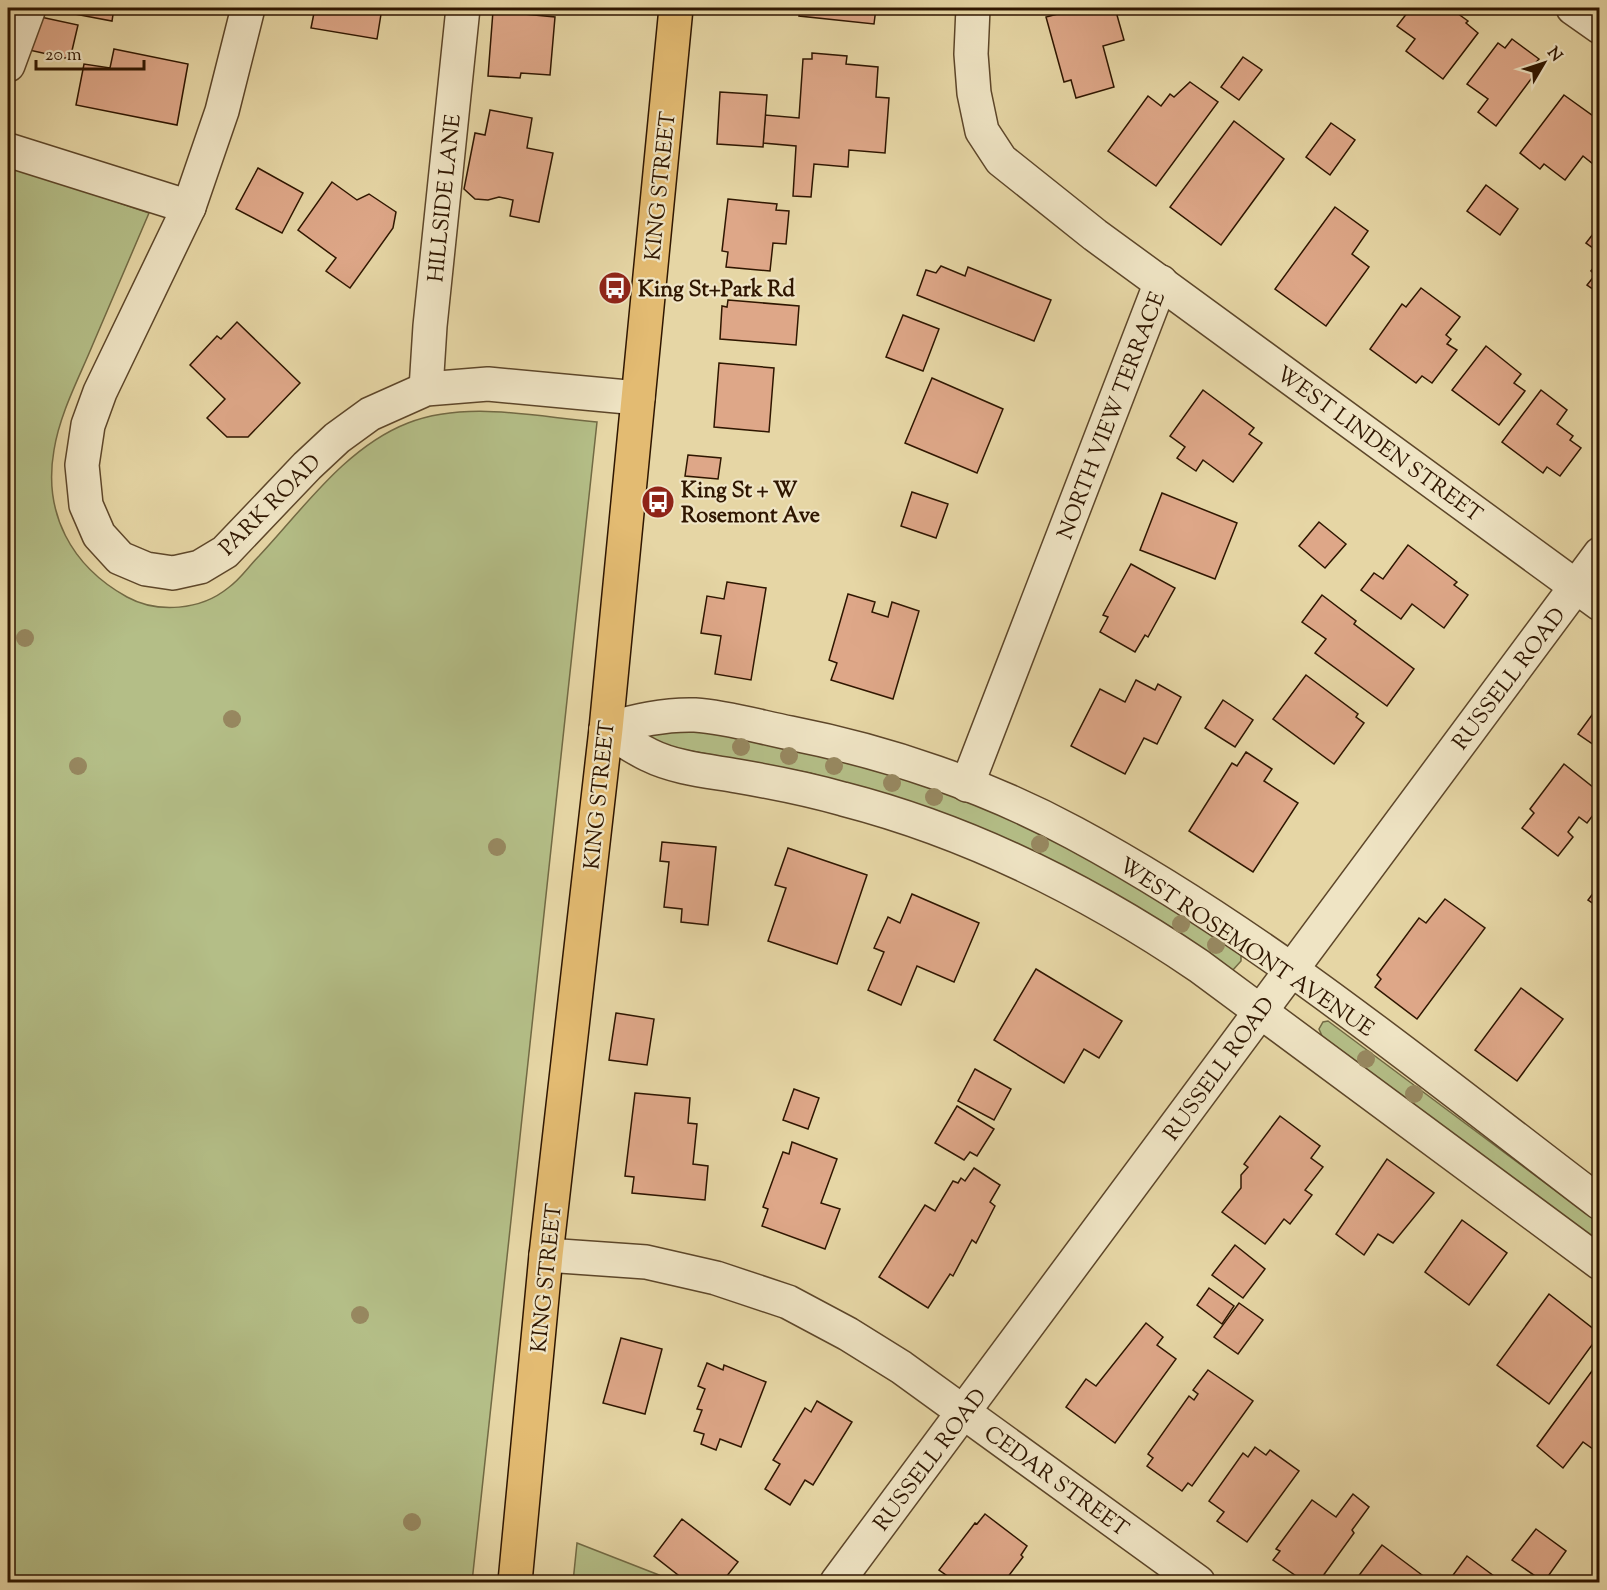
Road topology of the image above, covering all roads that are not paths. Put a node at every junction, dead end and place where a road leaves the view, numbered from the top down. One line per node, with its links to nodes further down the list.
1 (29, 8): 8 (street)
2 (248, 8): 10 (street, PARK ROAD)
3 (463, 8): 12 (street, HILLSIDE LANE)
4 (676, 8): 13 (main road, KING STREET)
5 (973, 8): 11 (street, NORTH VIEW TERRACE)
6 (1573, 8): 7 (street)
7 (1599, 27)
8 (8, 65)
9 (8, 150): 10 (street)
10 (189, 207): 12 (street, PARK ROAD)
11 (1161, 282): 15 (street, WEST LINDEN STREET); 17 (street, NORTH VIEW TERRACE)
12 (426, 389): 13 (street, PARK ROAD)
13 (638, 398): 16 (main road, KING STREET)
14 (1599, 554): 15 (street, RUSSELL ROAD)
15 (1587, 596): 18 (street, RUSSELL ROAD)
16 (606, 729): 17 (street, WEST ROSEMONT AVENUE); 19 (street, WEST ROSEMONT AVENUE); 21 (main road, KING STREET)
17 (968, 785): 18 (street, WEST ROSEMONT AVENUE)
18 (1290, 971): 19 (street, RUSSELL ROAD); 20 (street, WEST ROSEMONT AVENUE)
19 (1261, 1011): 22 (street, WEST ROSEMONT AVENUE); 23 (street, RUSSELL ROAD)
20 (1599, 1203)
21 (546, 1255): 23 (street, CEDAR STREET); 24 (main road, KING STREET)
22 (1599, 1263)
23 (964, 1413): 25 (street, RUSSELL ROAD); 26 (street, CEDAR STREET)
24 (515, 1582)
25 (837, 1582)
26 (1198, 1582)

